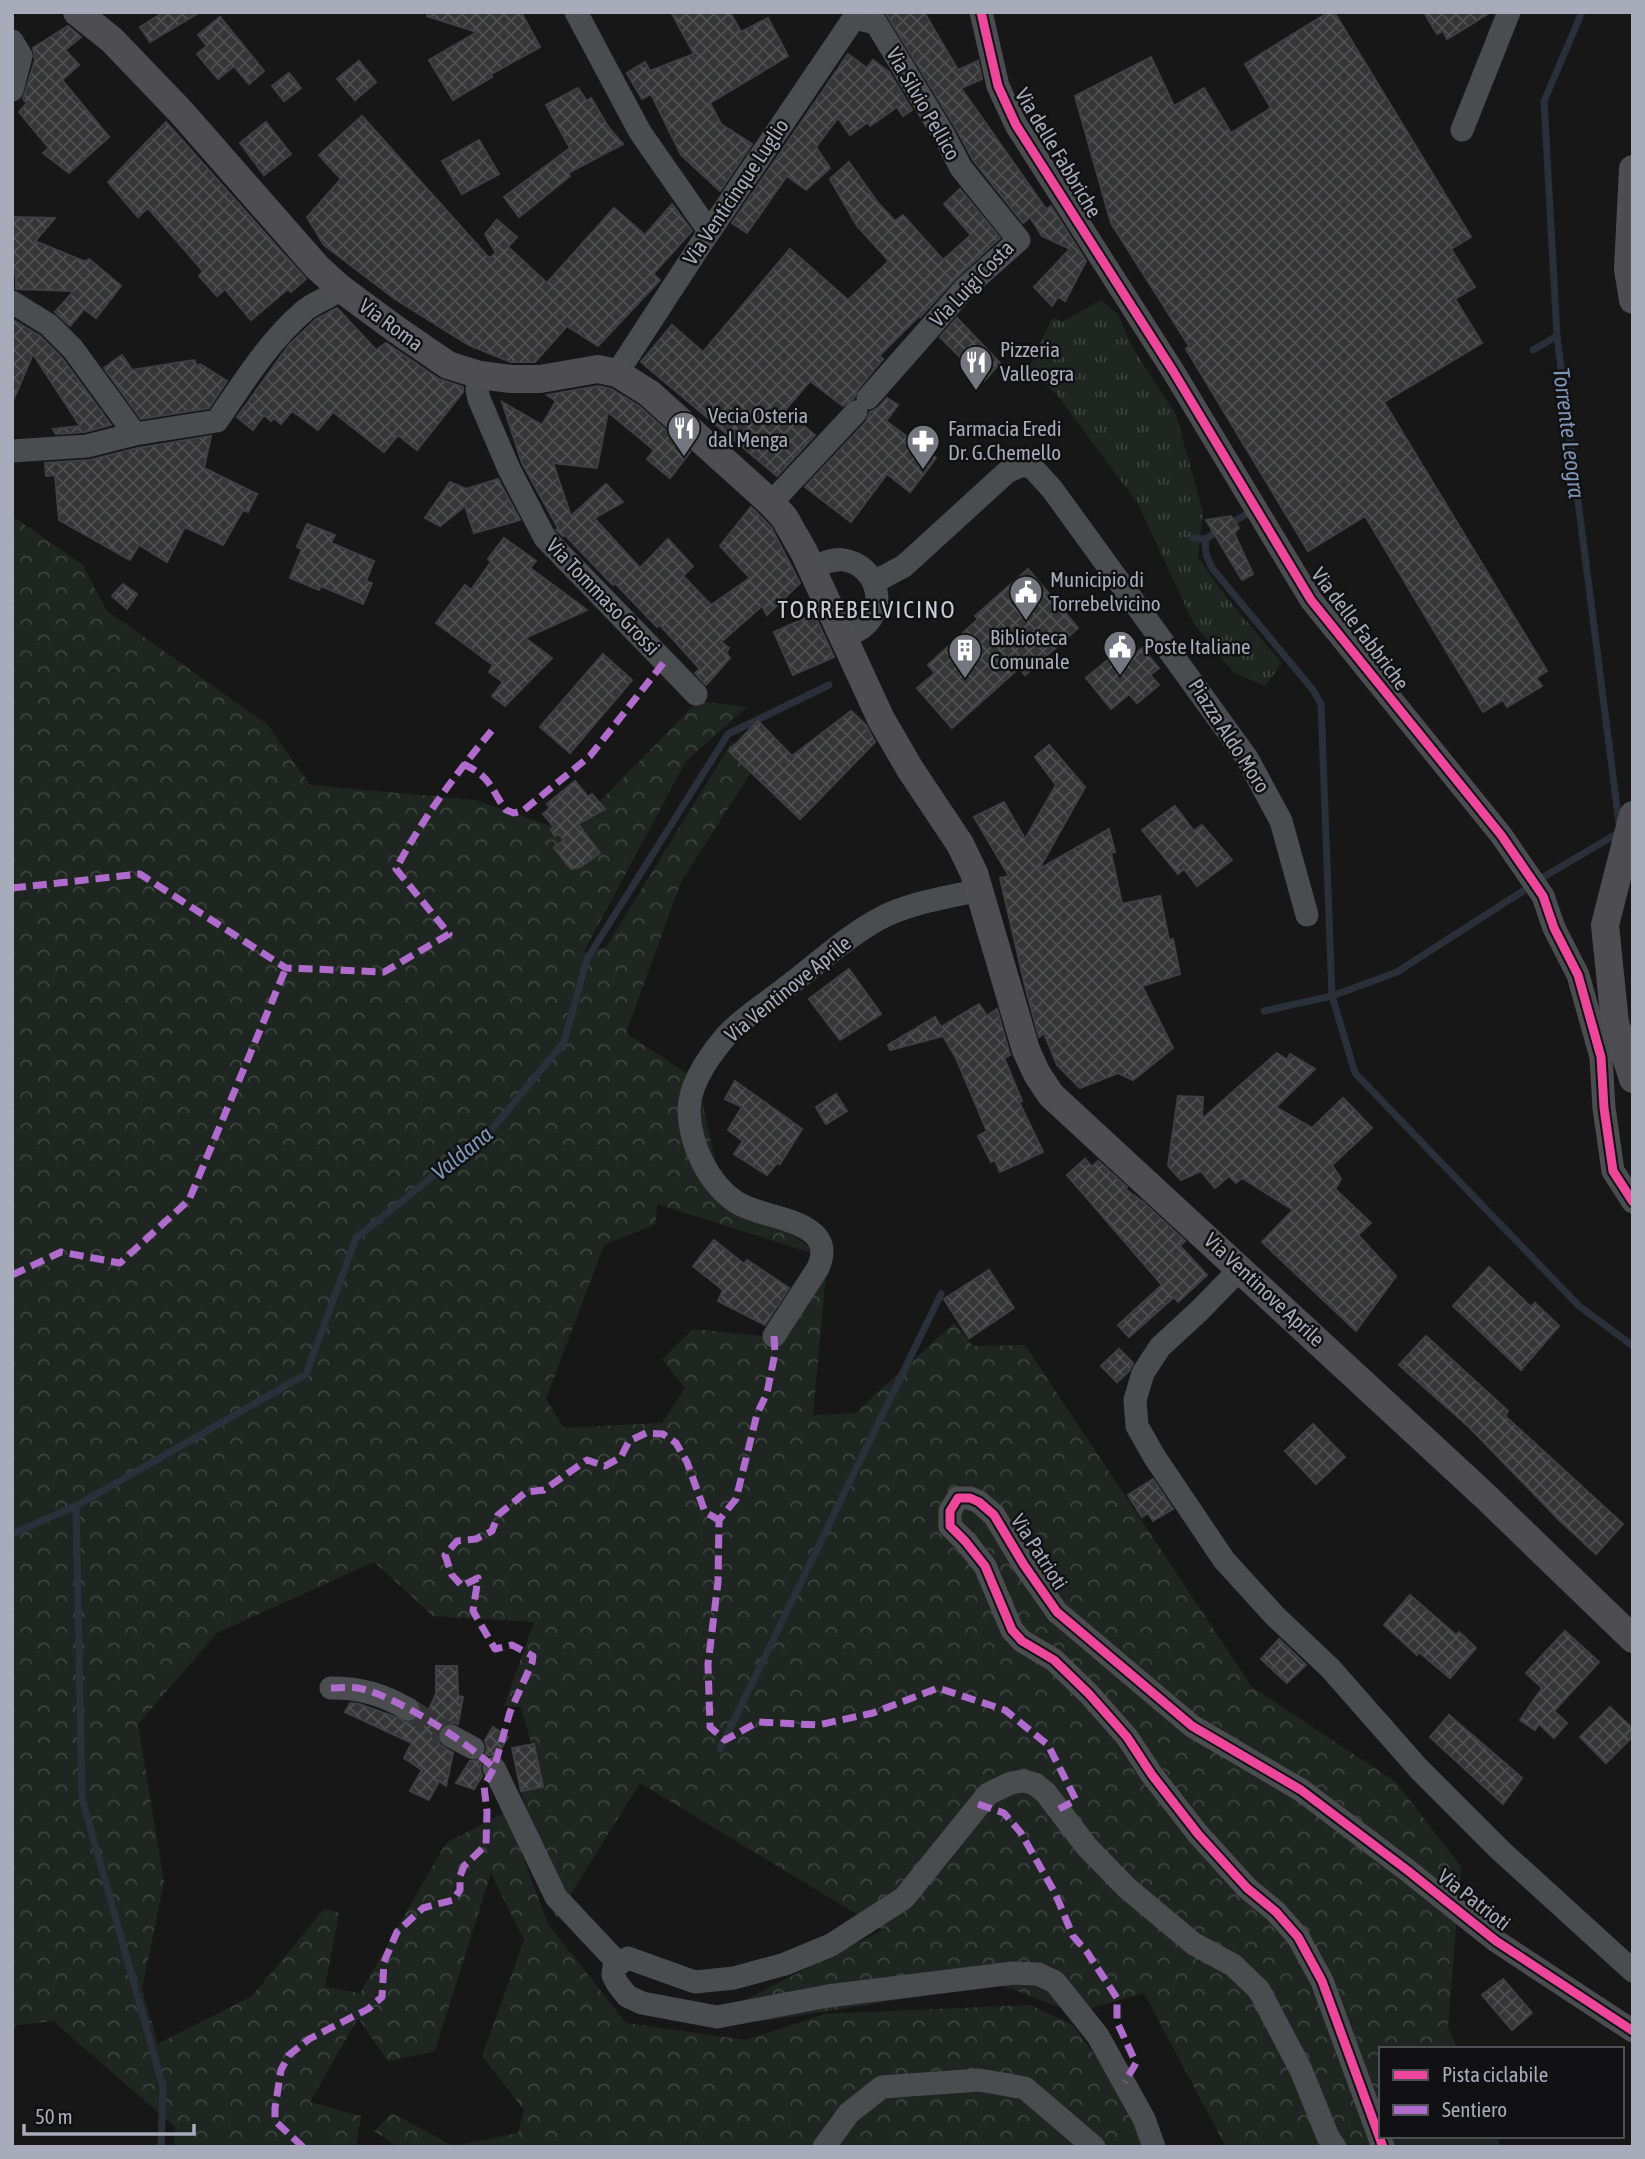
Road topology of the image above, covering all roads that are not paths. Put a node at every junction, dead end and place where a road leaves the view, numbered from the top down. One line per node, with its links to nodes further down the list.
1 (576, 12): 11 (street)
2 (981, 12): 28 (street, Via delle Fabbriche)
3 (1509, 12): 8 (street)
4 (83, 14): 12 (main road, Via Roma)
5 (856, 15): 9 (street, Via Silvio Pellico); 11 (street, Via Venticinque Luglio)
6 (12, 41): 7 (street)
7 (12, 90)
8 (1462, 130)
9 (961, 168): 19 (street, Via Luigi Costa)
10 (1633, 169): 13 (main road)
11 (709, 231): 15 (street, Via Venticinque Luglio)
12 (340, 288): 16 (main road, Via Roma); 17 (street)
13 (1633, 300)
14 (12, 302): 17 (street)
15 (617, 373): 16 (main road, Via Roma); 19 (main road, Via Roma)
16 (480, 375): 23 (street, Via Tommaso Grossi)
17 (135, 434): 18 (street)
18 (12, 452)
19 (771, 503): 20 (main road, Via Roma)
20 (812, 568): 21 (street); 22 (main road, Via Ventinove Aprile)
21 (874, 582): 22 (street); 26 (street, Piazza Aldo Moro)
22 (843, 637): 25 (main road, Via Ventinove Aprile)
23 (696, 694)
24 (1633, 815): 27 (main road)
25 (979, 890): 29 (main road, Via Ventinove Aprile); 30 (street, Via Ventinove Aprile)
26 (1307, 915)
27 (1633, 1079)
28 (1633, 1202)
29 (1241, 1268): 31 (main road, Via Ventinove Aprile); 38 (street)
30 (774, 1336)
31 (1633, 1639)
32 (331, 1688): 33 (street)
33 (408, 1709)
34 (451, 1736): 35 (street)
35 (473, 1748)
36 (494, 1768): 37 (street)
37 (618, 1963): 43 (street); 44 (street)
38 (1633, 1970)
39 (1633, 2031): 40 (street, Via Patrioti)
40 (1379, 2136)
41 (824, 2147): 42 (street)
42 (1094, 2147)
43 (1154, 2147)
44 (1335, 2147)

